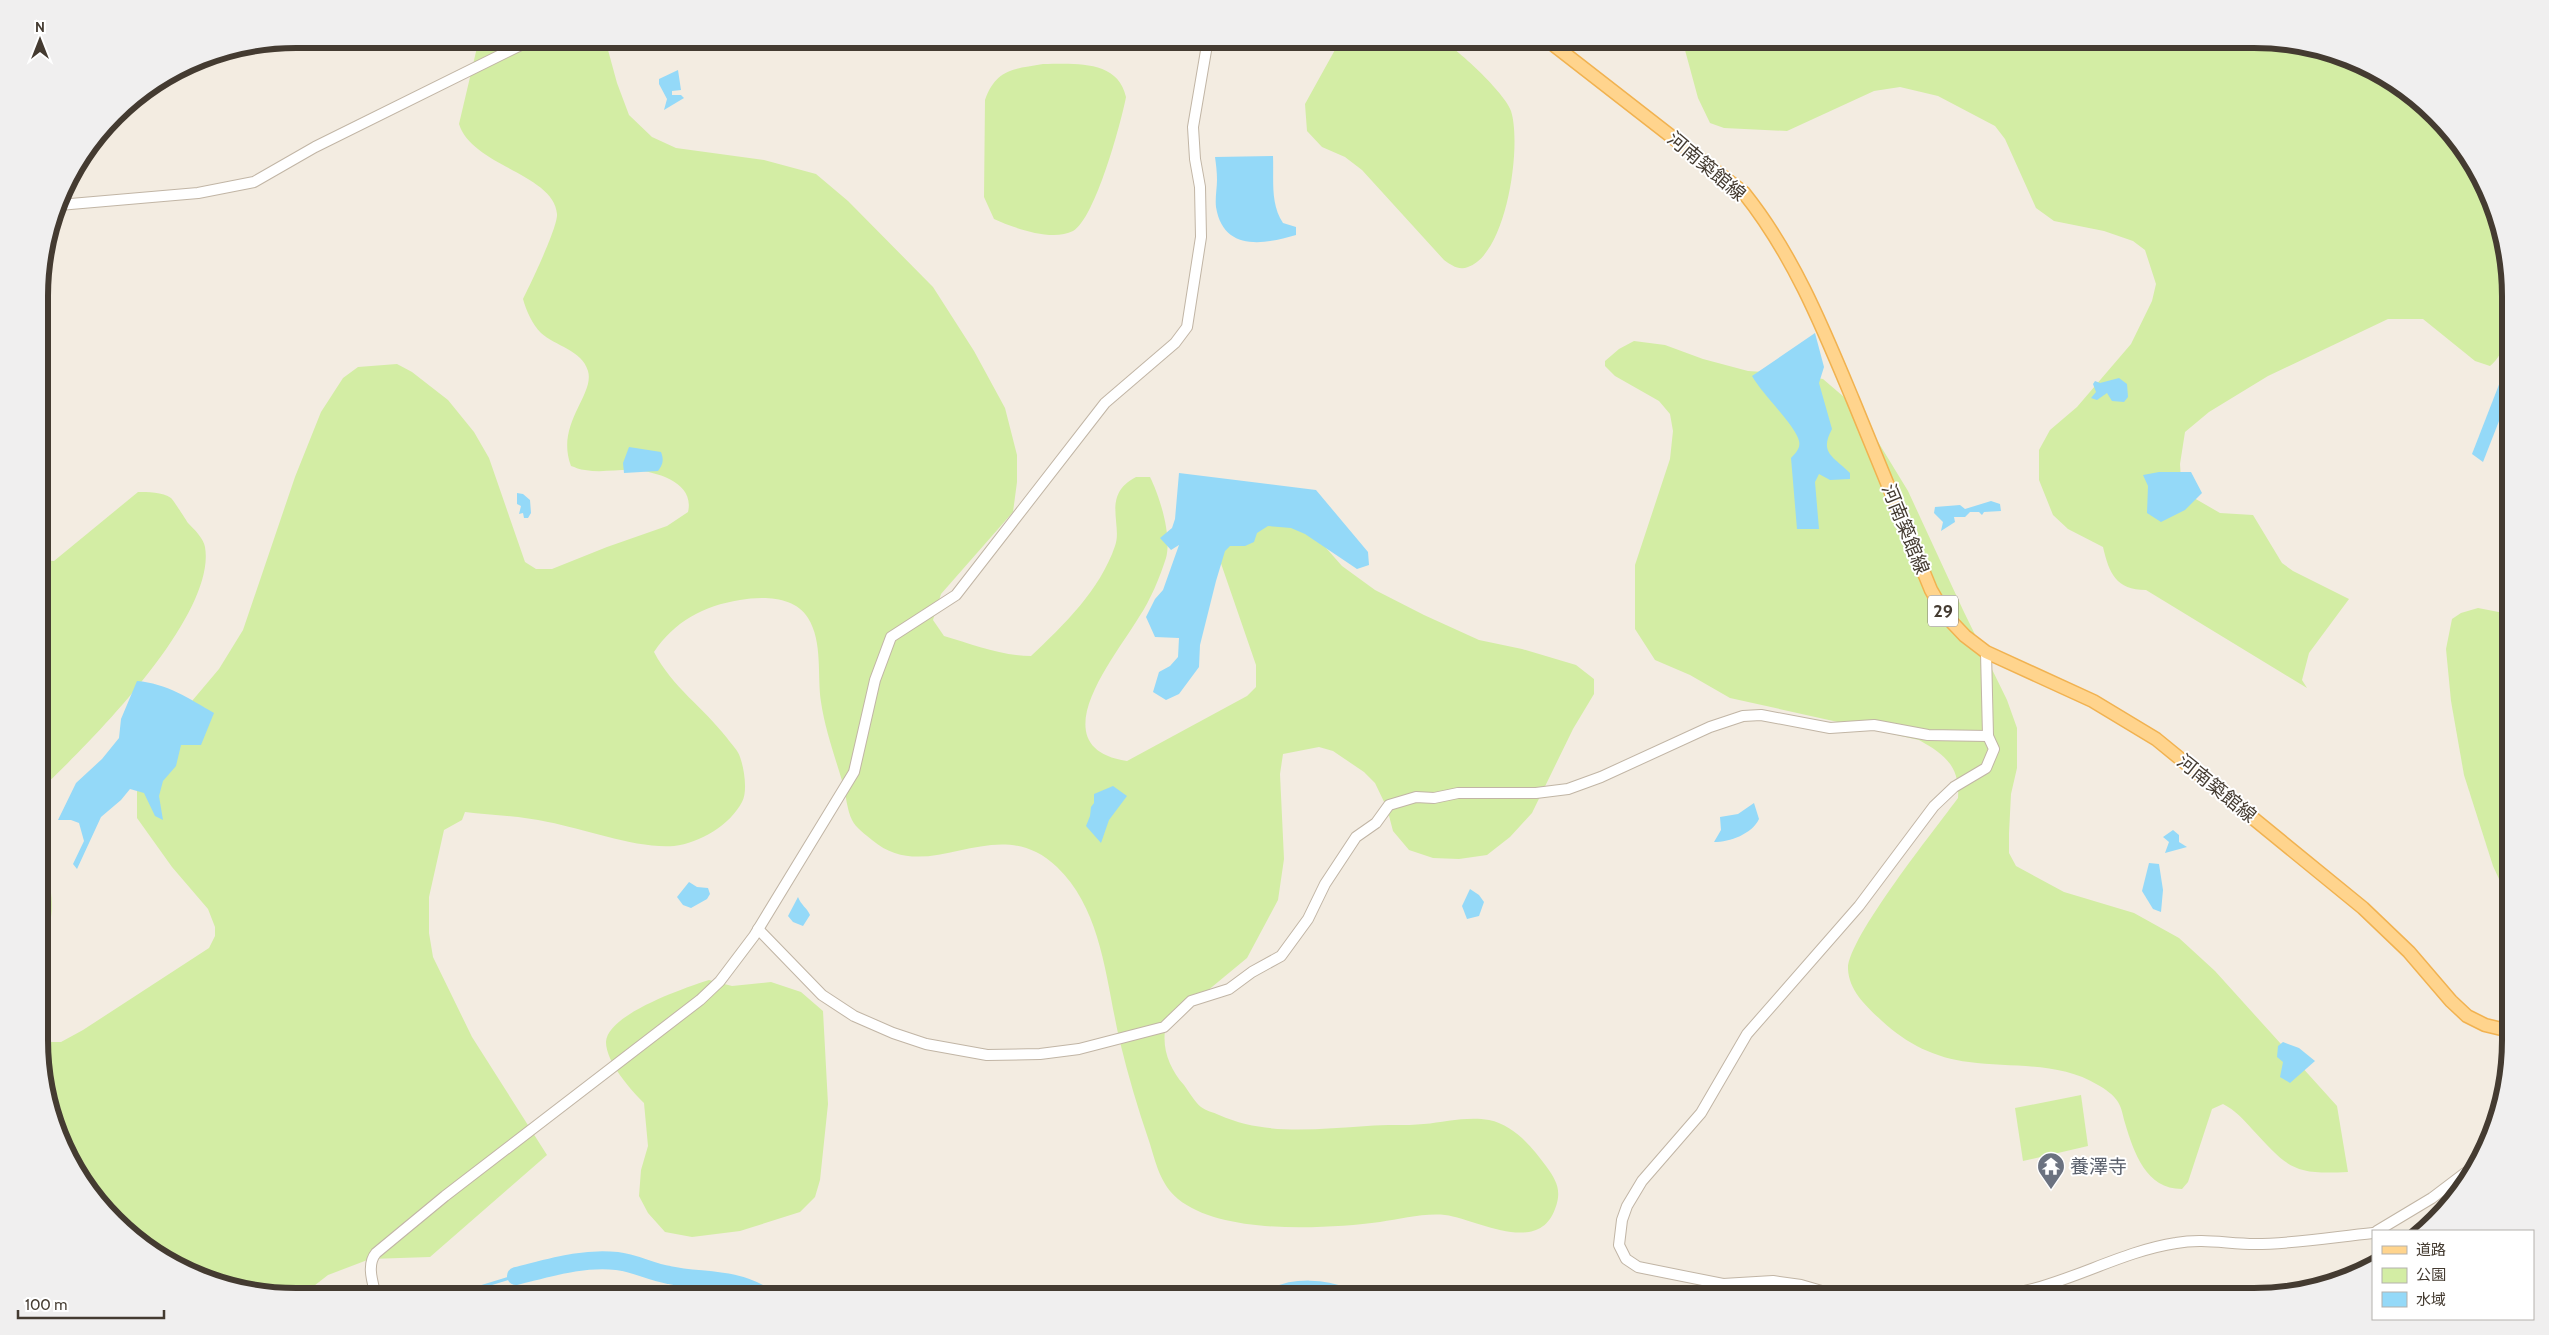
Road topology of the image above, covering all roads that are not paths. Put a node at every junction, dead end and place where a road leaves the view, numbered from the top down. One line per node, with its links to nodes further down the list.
1 (518, 47): 4 (street)
2 (1207, 47): 7 (street)
3 (1556, 47): 5 (main road, 河南築館線 / 29)
4 (65, 204)
5 (1986, 652): 6 (street); 8 (main road, 河南築館線 / 29)
6 (1988, 736): 7 (street); 12 (street)
7 (758, 929): 14 (street)
8 (2502, 1029)
9 (2460, 1177): 10 (street)
10 (2384, 1230)
11 (2372, 1232): 13 (street)
12 (1723, 1284): 15 (street); 16 (street)
13 (2051, 1284): 17 (street); 18 (street)
14 (374, 1288)
15 (1721, 1288)
16 (1811, 1288)
17 (2029, 1288)
18 (2051, 1288)

